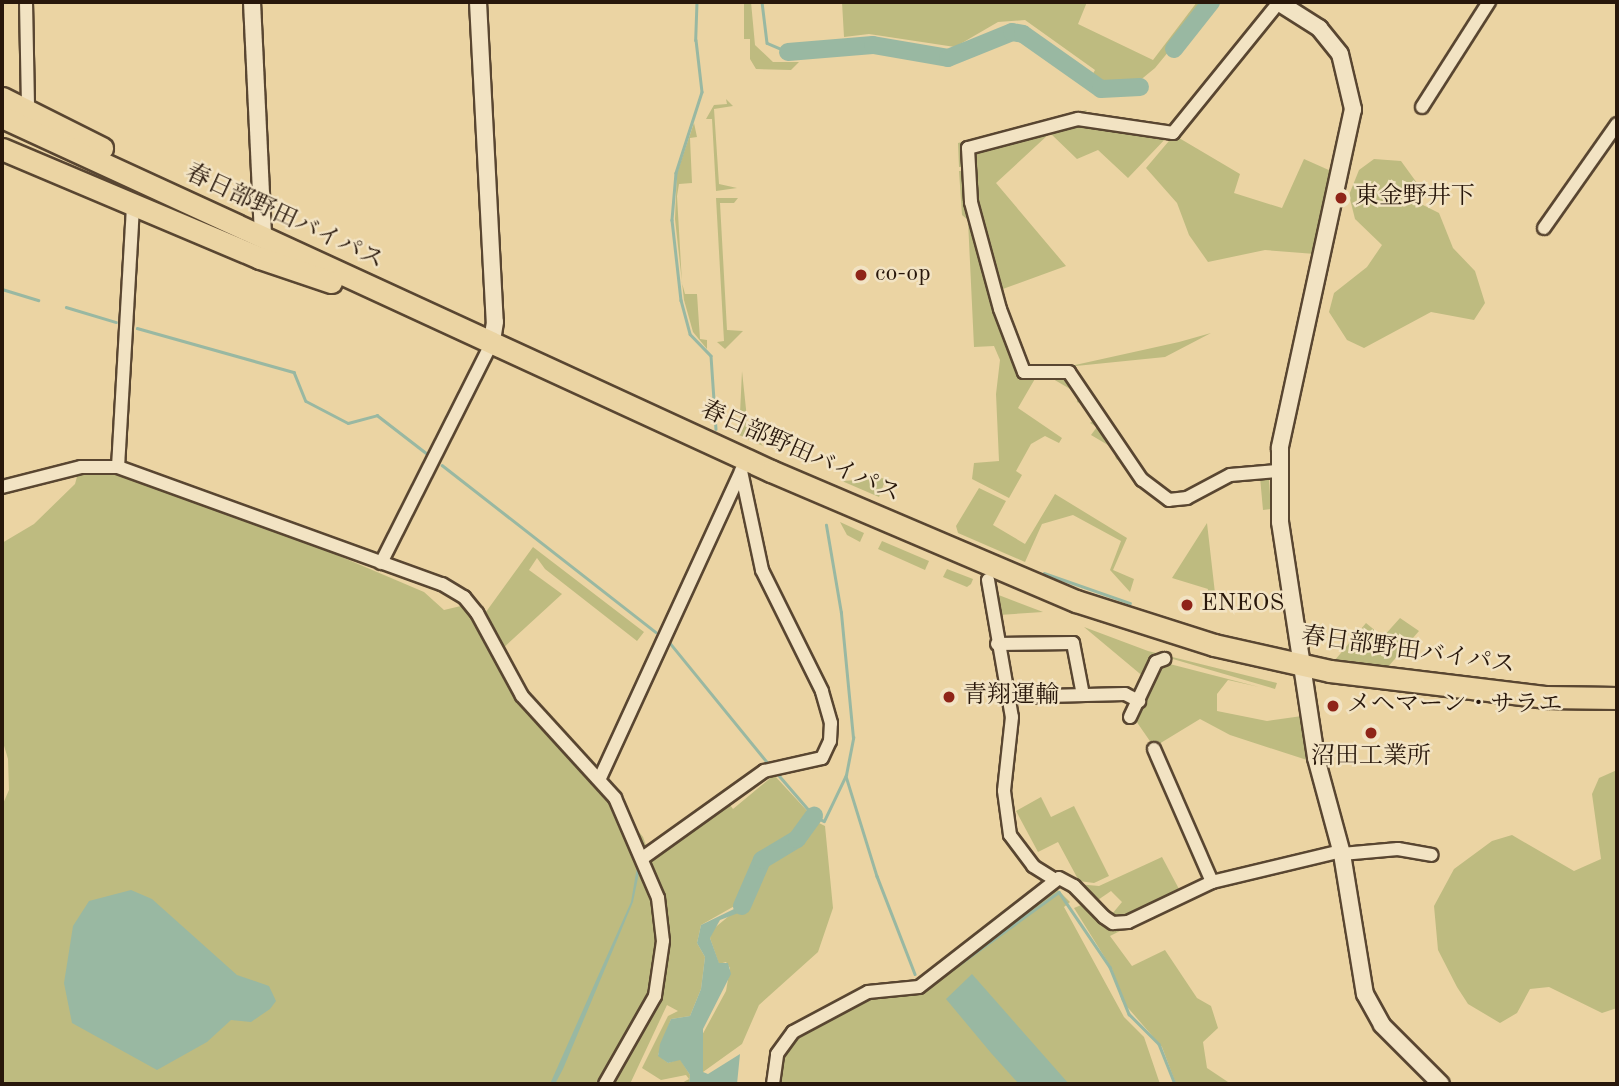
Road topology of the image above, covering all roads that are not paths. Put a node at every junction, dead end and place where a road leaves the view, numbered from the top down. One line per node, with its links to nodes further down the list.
1 (26, 2): 8 (street)
2 (252, 2): 15 (street)
3 (478, 2): 17 (street)
4 (1279, 2): 20 (street); 20 (street)
5 (1489, 2): 7 (street)
6 (2, 98): 8 (highway)
7 (1422, 107)
8 (28, 111): 15 (highway)
9 (2, 117): 15 (highway, 春日部野田バイパス)
10 (1617, 124): 14 (street)
11 (2, 131): 16 (highway, 春日部野田バイパス)
12 (2, 149): 13 (highway)
13 (133, 204): 16 (highway); 19 (street)
14 (1544, 228)
15 (263, 237): 17 (highway, 春日部野田バイパス)
16 (331, 282): 17 (highway, 春日部野田バイパス)
17 (489, 348): 18 (highway, 春日部野田バイパス); 22 (street)
18 (744, 465): 23 (highway, 春日部野田バイパス); 26 (highway, 春日部野田バイパス); 34 (street); 37 (street)
19 (118, 467): 21 (street); 22 (street)
20 (1277, 471): 26 (street)
21 (2, 487)
22 (381, 563): 34 (street)
23 (988, 580): 24 (street); 26 (highway, 春日部野田バイパス)
24 (997, 644): 27 (street); 28 (street)
25 (1164, 659): 30 (street)
26 (1305, 672): 29 (highway, 春日部野田バイパス); 31 (highway, 春日部野田バイパス); 35 (street)
27 (1083, 695): 28 (street); 30 (street)
28 (1008, 697): 38 (street)
29 (1617, 698)
30 (1139, 701): 32 (street)
31 (1617, 711)
32 (1130, 718)
33 (1154, 749): 39 (street)
34 (600, 778): 37 (street)
35 (1342, 853): 36 (street); 39 (street); 42 (street)
36 (1431, 855)
37 (644, 858): 40 (street)
38 (1055, 880): 39 (street); 41 (street)
39 (1212, 882)
40 (605, 1084)
41 (773, 1084)
42 (1441, 1084)

